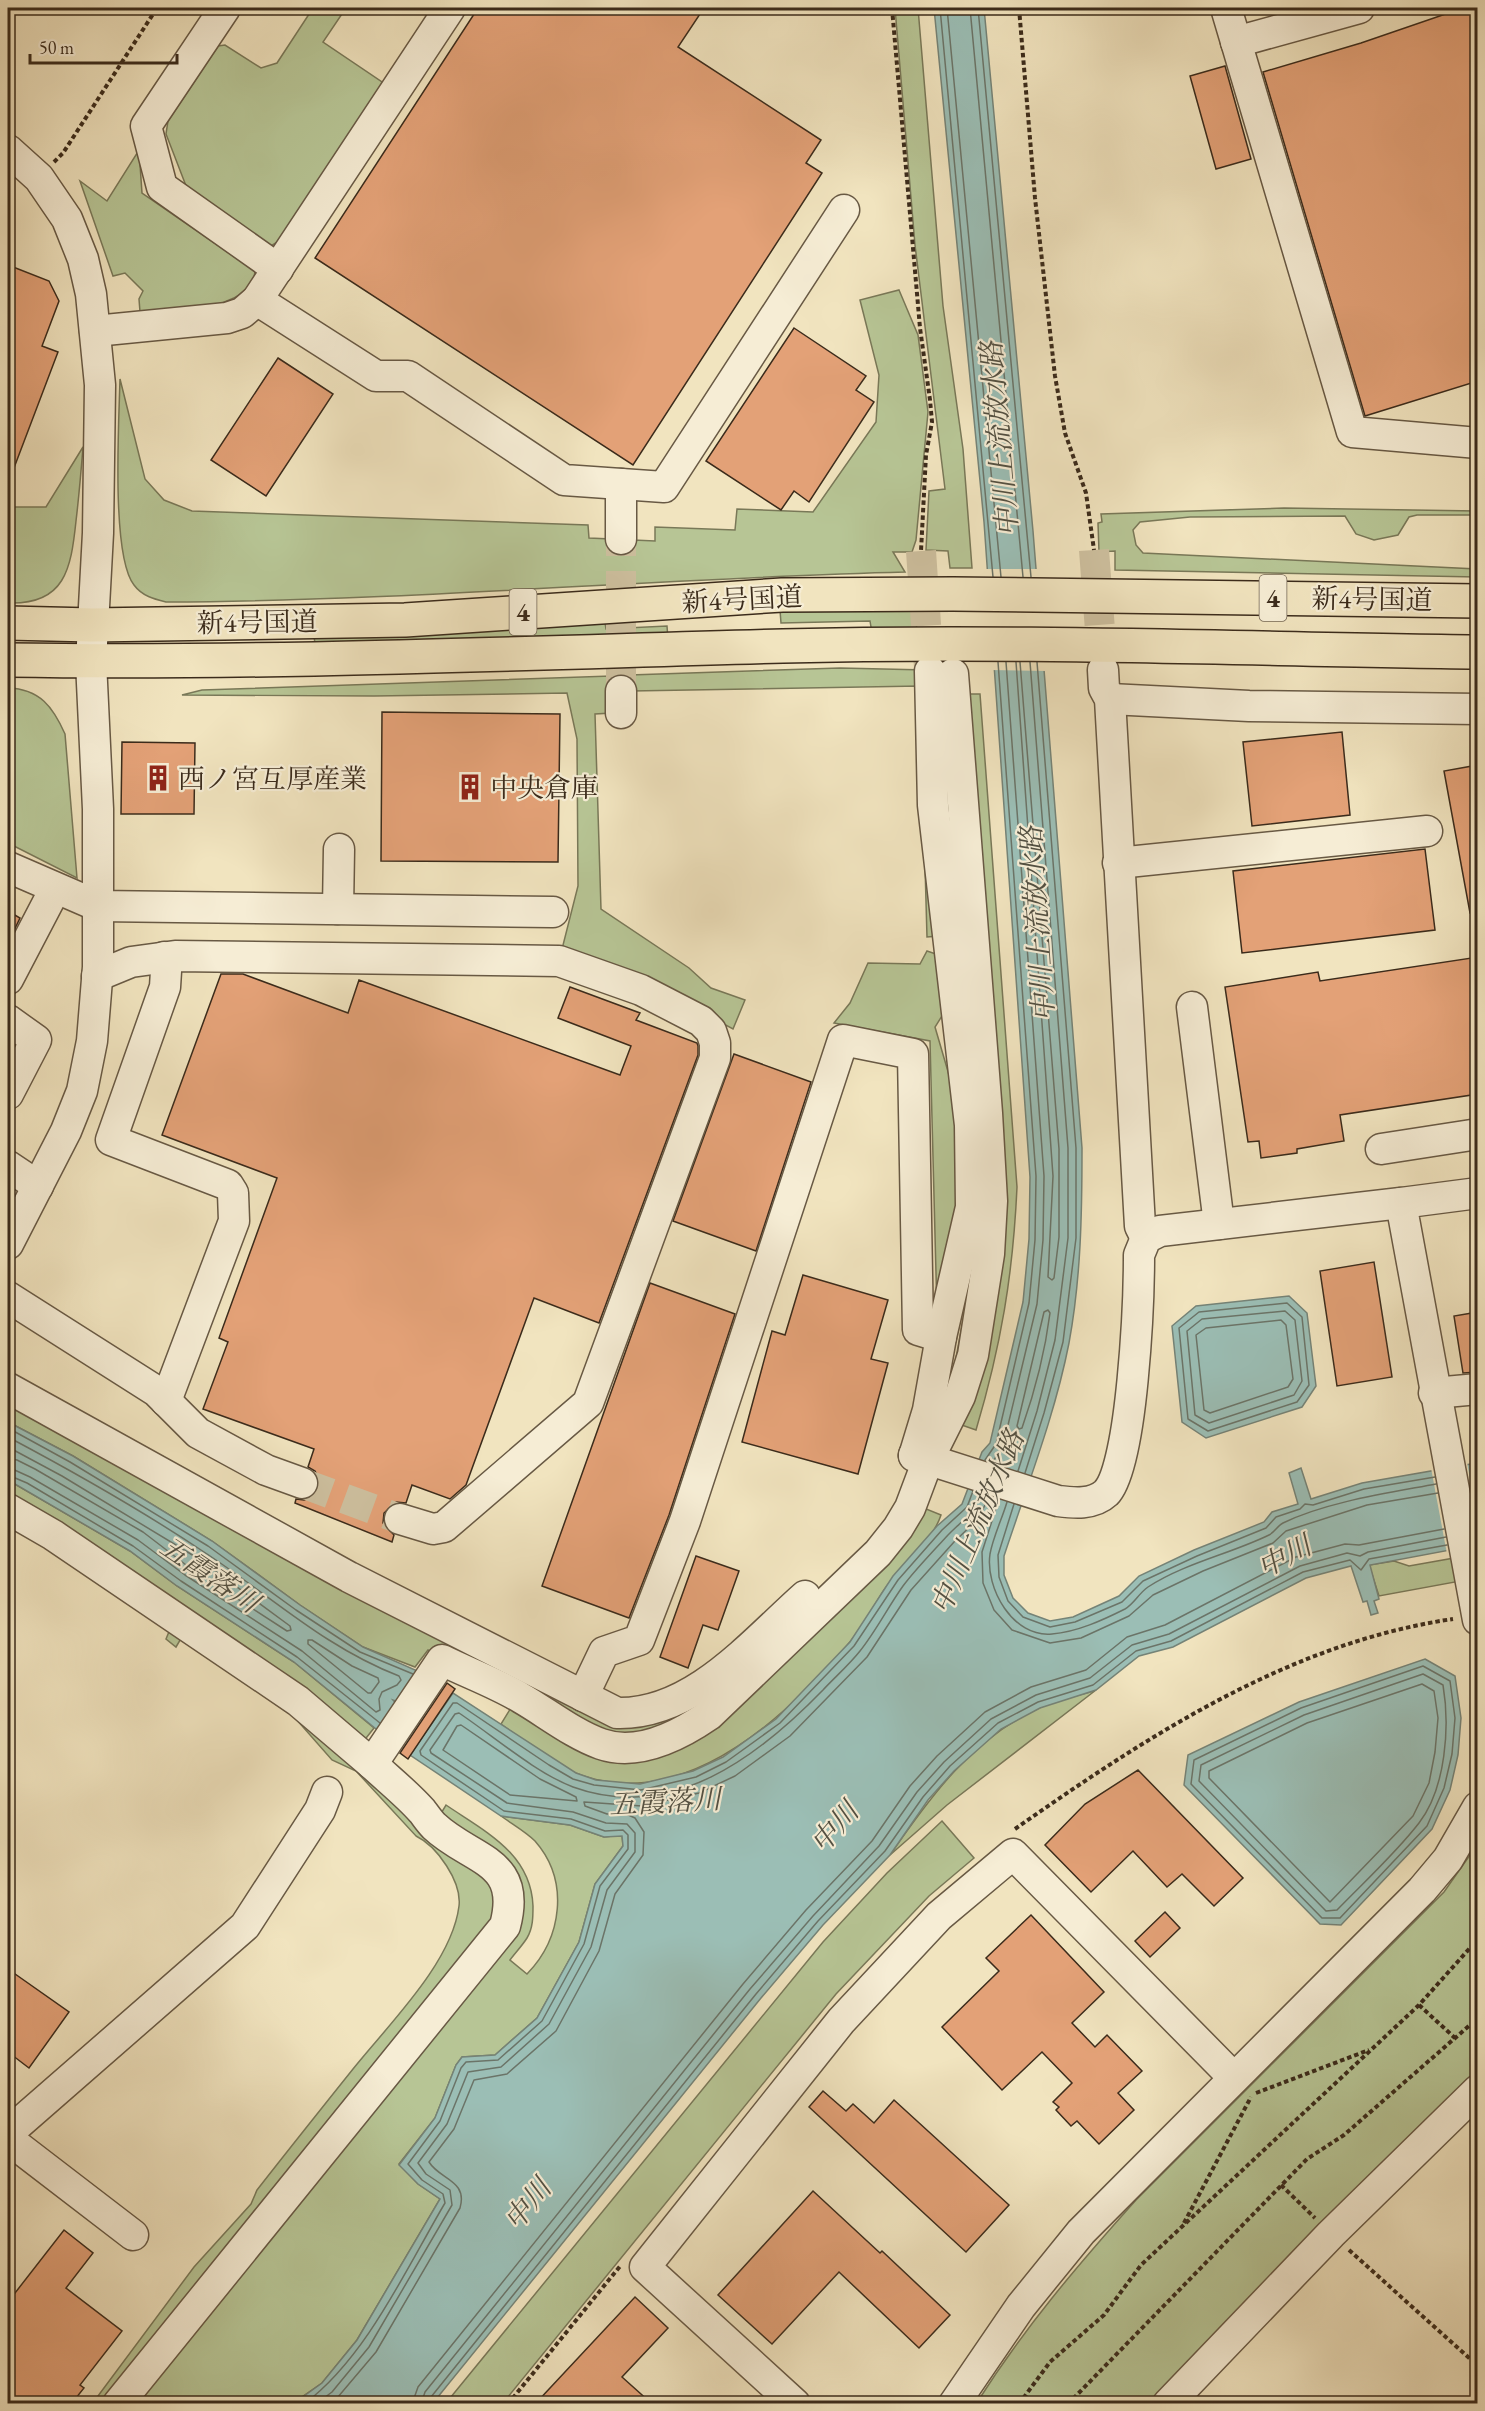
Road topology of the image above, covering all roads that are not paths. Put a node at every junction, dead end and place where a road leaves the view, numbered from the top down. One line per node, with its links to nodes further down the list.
1 (225, 8): 8 (street)
2 (450, 8): 8 (street)
3 (1226, 8): 5 (street)
4 (1359, 8): 5 (street)
5 (1236, 42): 11 (street)
6 (8, 150): 10 (street)
7 (844, 210): 12 (street)
8 (278, 269): 9 (street)
9 (258, 300): 10 (street); 12 (street)
10 (95, 331): 16 (street)
11 (1478, 443)
12 (621, 484): 13 (street)
13 (621, 539)
14 (1478, 601): 16 (highway, 新4号国道 / 4)
15 (8, 623): 16 (highway, 新4号国道 / 4)
16 (92, 625): 19 (street)
17 (1478, 652): 20 (highway, 新4号国道 / 4)
18 (8, 660): 19 (highway, 新4号国道 / 4)
19 (91, 662): 20 (highway, 新4号国道 / 4); 31 (street)
20 (947, 663): 23 (street); 25 (street)
21 (1103, 670): 22 (street)
22 (1110, 699): 24 (street); 28 (street)
23 (931, 702): 25 (street); 50 (street)
24 (1478, 709)
25 (962, 778): 55 (street)
26 (1427, 831): 28 (street)
27 (339, 849): 32 (street)
28 (1118, 863): 47 (street)
29 (8, 867): 30 (street)
30 (55, 889): 31 (street); 36 (street)
31 (98, 906): 32 (street); 35 (street)
32 (338, 909): 33 (street)
33 (553, 912)
34 (164, 957): 35 (street); 53 (street); 58 (street)
35 (98, 976): 43 (street)
36 (8, 979)
37 (1192, 1006): 46 (street)
38 (8, 1020): 39 (street)
39 (8, 1094)
40 (1478, 1134): 41 (street)
41 (1380, 1149)
42 (8, 1166): 43 (street)
43 (38, 1186): 48 (street)
44 (1478, 1193): 45 (street)
45 (1401, 1203): 46 (street); 54 (street)
46 (1219, 1224): 47 (street)
47 (1146, 1238): 55 (street)
48 (8, 1244)
49 (8, 1297): 53 (street)
50 (941, 1337): 55 (street); 60 (street)
51 (8, 1388): 60 (street)
52 (1478, 1389): 54 (street)
53 (166, 1401): 56 (street)
54 (1438, 1405): 59 (street)
55 (926, 1459): 60 (street); 61 (street)
56 (302, 1484)
57 (8, 1509): 61 (street)
58 (400, 1519)
59 (1476, 1607)
60 (583, 1696)
61 (372, 1764): 69 (street)
62 (327, 1792): 66 (street)
63 (1478, 1807): 64 (street)
64 (1244, 2090): 70 (street); 71 (street)
65 (1478, 2090): 72 (street)
66 (8, 2133)
67 (8, 2139): 68 (street)
68 (133, 2235)
69 (118, 2403)
70 (795, 2403)
71 (954, 2403)
72 (1168, 2403)

